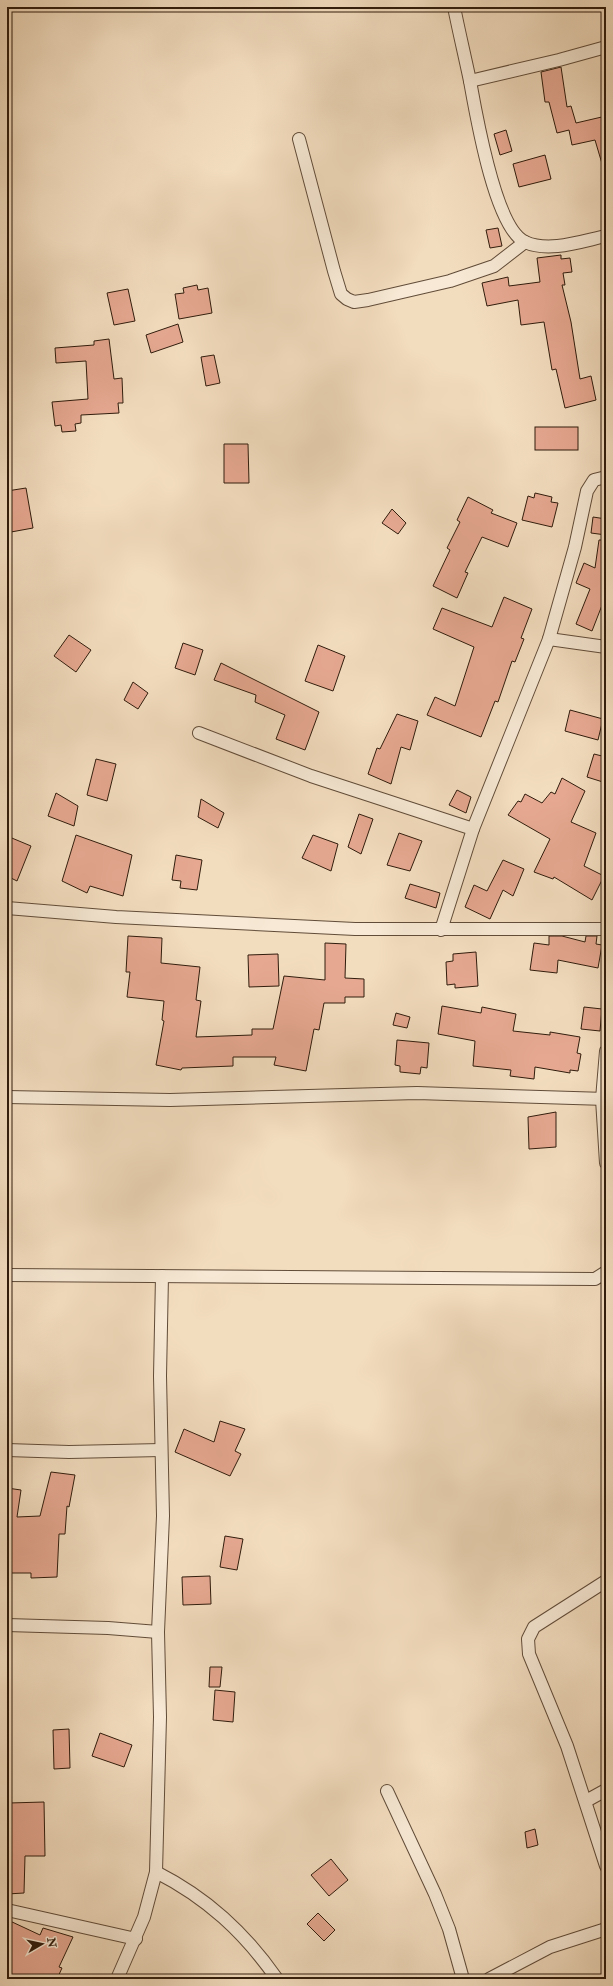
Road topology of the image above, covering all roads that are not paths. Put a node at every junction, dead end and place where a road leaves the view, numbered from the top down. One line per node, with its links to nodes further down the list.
1 (454, 7): 3 (street)
2 (606, 47): 3 (street)
3 (470, 81): 6 (street)
4 (299, 139): 6 (street)
5 (606, 236): 6 (street)
6 (525, 242)
7 (606, 477): 8 (street)
8 (549, 639): 9 (street); 11 (street)
9 (606, 647)
10 (199, 733): 11 (street)
11 (473, 829): 14 (street)
12 (7, 908): 14 (street)
13 (606, 929): 14 (street)
14 (441, 930)
15 (606, 1051): 17 (street)
16 (7, 1097): 17 (street)
17 (604, 1099): 18 (street)
18 (606, 1163)
19 (606, 1272): 21 (street)
20 (7, 1275): 21 (street)
21 (162, 1276): 23 (street)
22 (7, 1450): 23 (street)
23 (161, 1450): 26 (street)
24 (606, 1581): 29 (street)
25 (7, 1625): 26 (street)
26 (158, 1632): 31 (street)
27 (606, 1790): 29 (street)
28 (387, 1791): 37 (street)
29 (586, 1801): 30 (street)
30 (606, 1866)
31 (156, 1872): 34 (street); 36 (street)
32 (7, 1910): 34 (street)
33 (606, 1929): 38 (street)
34 (136, 1938): 35 (street)
35 (117, 1979)
36 (277, 1979)
37 (463, 1979)
38 (489, 1979)

